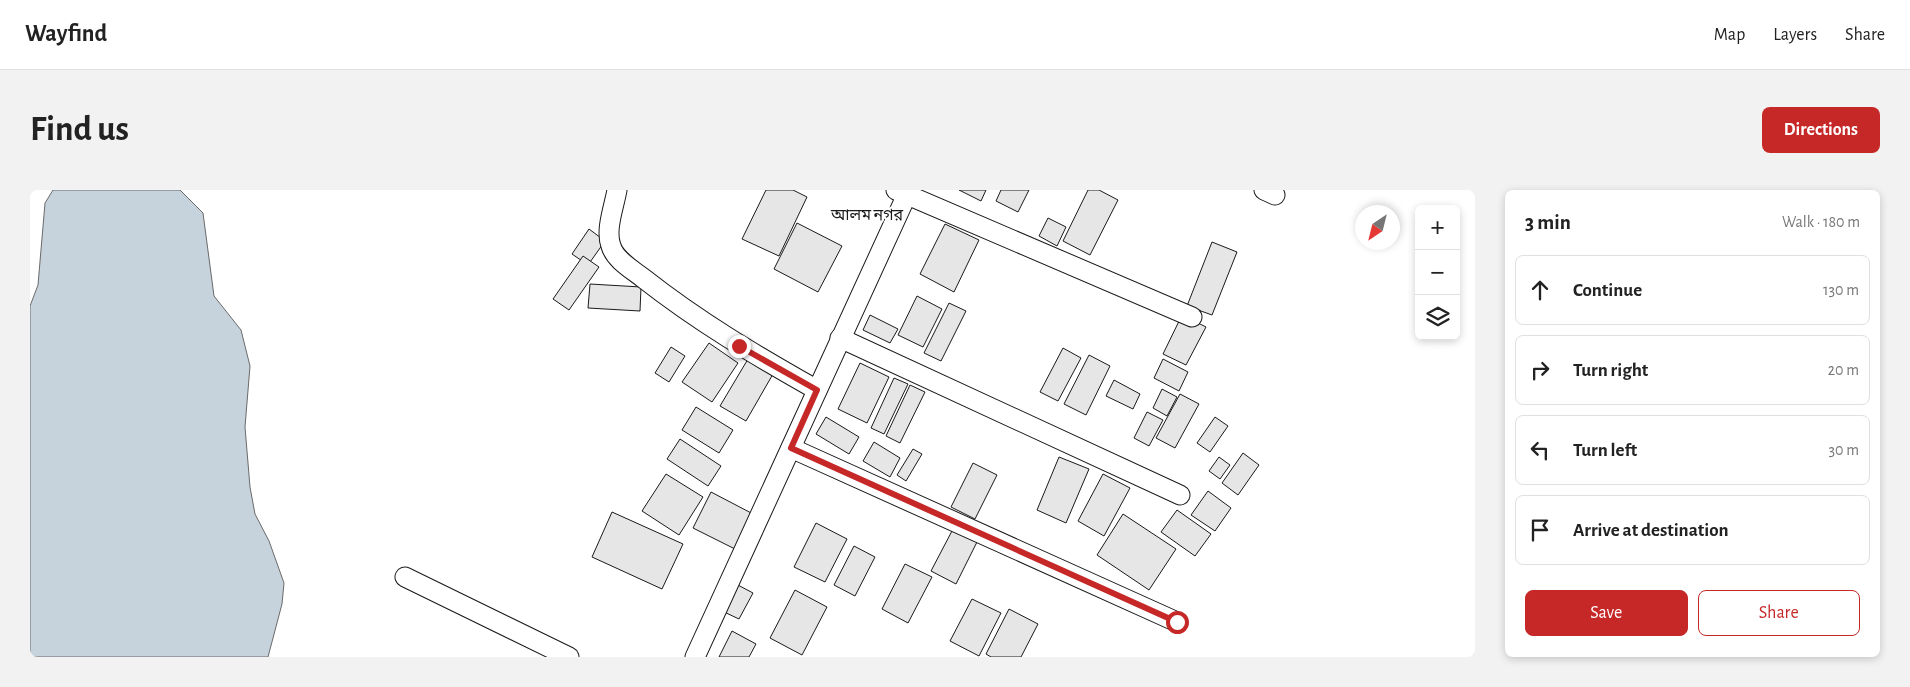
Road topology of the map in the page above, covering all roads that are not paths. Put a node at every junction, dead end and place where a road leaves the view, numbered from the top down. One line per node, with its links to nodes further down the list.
1 (618, 190): 5 (street)
2 (904, 192): 3 (street); 4 (street)
3 (1192, 317)
4 (840, 338): 5 (street); 7 (street)
5 (817, 390): 6 (street)
6 (791, 448): 9 (street); 11 (street)
7 (1180, 495)
8 (405, 577): 10 (street)
9 (1177, 622)
10 (568, 657)
11 (695, 657)

